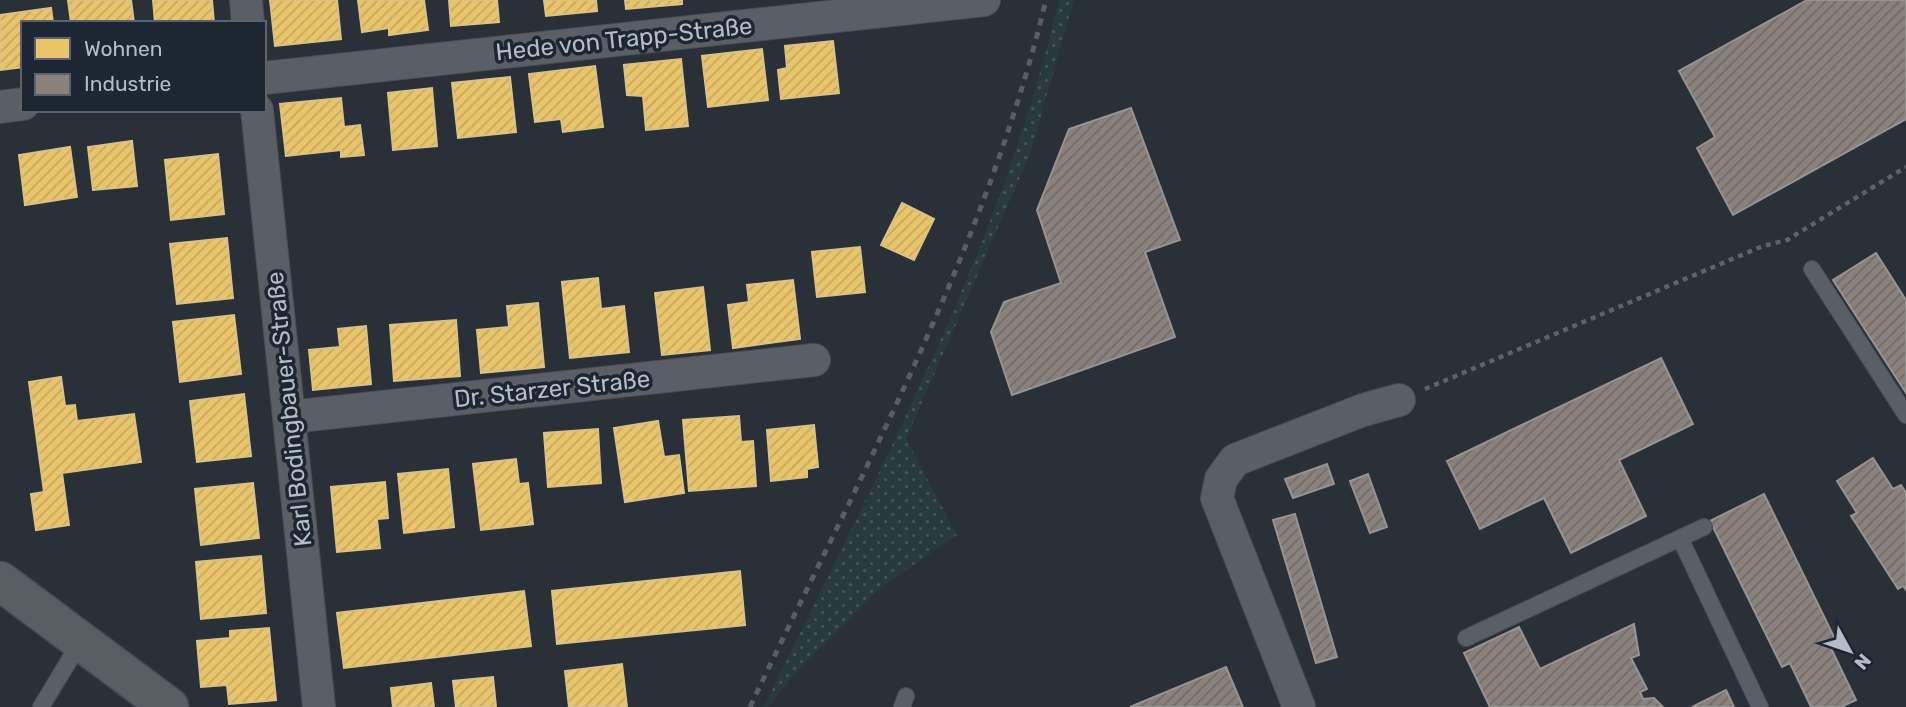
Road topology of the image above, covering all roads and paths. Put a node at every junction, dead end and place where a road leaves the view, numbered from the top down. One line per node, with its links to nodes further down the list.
1 (246, 0): 3 (street)
2 (984, 0): 4 (street, Hede von Trapp-Straße)
3 (248, 21)
4 (266, 78)
5 (21, 104): 6 (street)
6 (0, 107)
7 (257, 112): 13 (street, Karl Bodingbauer-Straße)
8 (1906, 167): 11 (path)
9 (1812, 269): 12 (lane)
10 (814, 360): 13 (street, Dr. Starzer Straße)
11 (1399, 400): 22 (street)
12 (1906, 415)
13 (290, 417): 21 (street, Karl Bodingbauer-Straße)
14 (1704, 527): 15 (lane)
15 (1680, 538): 17 (lane); 23 (lane)
16 (0, 581): 18 (main road)
17 (1466, 638)
18 (81, 641): 19 (lane); 20 (main road)
19 (41, 707)
20 (169, 707)
21 (319, 707)
22 (1299, 707)
23 (1760, 707)

